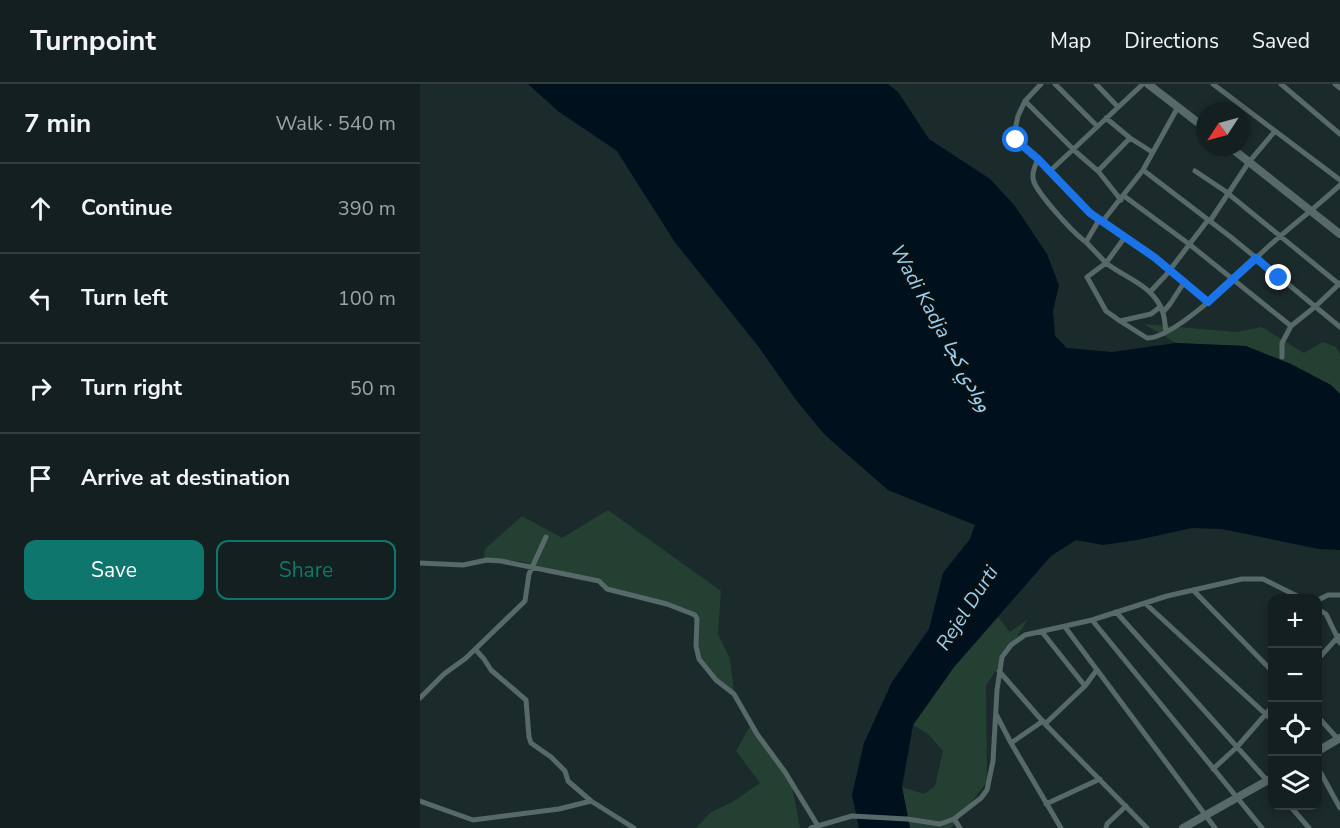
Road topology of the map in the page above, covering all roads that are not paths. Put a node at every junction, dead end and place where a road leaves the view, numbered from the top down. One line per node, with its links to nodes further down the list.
1 (1041, 84): 10 (street)
2 (1054, 84): 15 (street)
3 (1096, 84): 11 (street)
4 (1143, 84): 11 (street)
5 (1148, 84): 12 (main road)
6 (1213, 84): 16 (street)
7 (1281, 84): 17 (street)
8 (1335, 84): 9 (street)
9 (1340, 88)
10 (1024, 101): 19 (street); 22 (street)
11 (1118, 107): 13 (street)
12 (1178, 107): 14 (main road); 20 (street)
13 (1106, 118): 15 (street); 18 (street)
14 (1196, 121)
15 (1097, 126): 19 (street)
16 (1275, 131): 23 (street); 28 (street)
17 (1340, 134)
18 (1130, 138): 20 (street); 26 (street)
19 (1073, 150): 25 (street); 26 (street)
20 (1152, 152): 24 (street)
21 (1241, 156): 23 (main road)
22 (1038, 159): 25 (street); 38 (street)
23 (1249, 162): 30 (street); 32 (main road)
24 (1143, 170): 31 (street); 34 (street)
25 (1050, 171): 33 (street)
26 (1098, 171): 31 (street)
27 (1196, 171): 30 (street)
28 (1340, 180)
29 (1340, 185): 32 (street)
30 (1227, 193): 34 (street); 36 (street)
31 (1122, 198): 33 (street); 39 (street)
32 (1311, 211): 35 (main road); 36 (street)
33 (1101, 221): 37 (street); 38 (street)
34 (1209, 221): 39 (street); 40 (street)
35 (1340, 234)
36 (1280, 236): 40 (street); 45 (street)
37 (1125, 237): 41 (street); 42 (street)
38 (1086, 242): 41 (street)
39 (1190, 244): 42 (street); 43 (street)
40 (1256, 258): 43 (street); 48 (street)
41 (1106, 263): 46 (street); 50 (street)
42 (1170, 269): 44 (street); 46 (street)
43 (1233, 280): 47 (street); 51 (street)
44 (1185, 281): 47 (street); 49 (street)
45 (1339, 284): 48 (street)
46 (1150, 292): 49 (street)
47 (1208, 302): 53 (street)
48 (1316, 306): 51 (street); 52 (street)
49 (1161, 310): 50 (street); 53 (street)
50 (1120, 321): 53 (street)
51 (1291, 326): 54 (street)
52 (1340, 327)
53 (1166, 332)
54 (1282, 357)
55 (546, 537): 57 (street)
56 (420, 563): 57 (street)
57 (532, 567): 69 (street); 98 (street)
58 (1193, 590): 59 (street); 62 (street); 71 (street)
59 (1294, 594)
60 (1340, 595): 61 (street)
61 (1322, 598)
62 (1146, 604): 63 (street); 77 (street)
63 (1116, 612): 65 (street); 82 (street)
64 (1322, 612): 68 (street)
65 (1092, 620): 66 (street); 84 (street)
66 (1065, 627): 67 (street); 73 (street)
67 (1042, 632): 72 (street); 74 (street)
68 (1339, 638): 70 (street)
69 (475, 649): 75 (street); 91 (street)
70 (1322, 653)
71 (1268, 667)
72 (999, 671): 76 (street); 78 (street)
73 (1096, 671): 74 (street); 96 (street)
74 (1085, 686): 78 (street)
75 (420, 698)
76 (996, 713): 81 (street); 97 (street)
77 (1266, 714): 82 (street)
78 (1044, 722): 81 (street); 86 (street)
79 (1322, 722): 80 (street)
80 (1340, 739): 83 (main road)
81 (1011, 743): 92 (street)
82 (1237, 747): 84 (street); 87 (street)
83 (1322, 748)
84 (1213, 770): 89 (street)
85 (1322, 777): 94 (street)
86 (1100, 779): 92 (street); 93 (street)
87 (1268, 779)
88 (1268, 783): 89 (main road)
89 (1236, 798): 96 (main road); 106 (street)
90 (420, 801): 91 (street)
91 (591, 801): 99 (street)
92 (1046, 804): 101 (street)
93 (1126, 806): 102 (street); 103 (street)
94 (1340, 808)
95 (1293, 810): 107 (street)
96 (1205, 816): 104 (main road); 105 (street)
97 (954, 819): 98 (street); 100 (street)
98 (813, 827)
99 (634, 828)
100 (960, 828)
101 (1061, 828)
102 (1106, 828)
103 (1147, 828)
104 (1183, 828)
105 (1215, 828)
106 (1262, 828)
107 (1309, 828)

